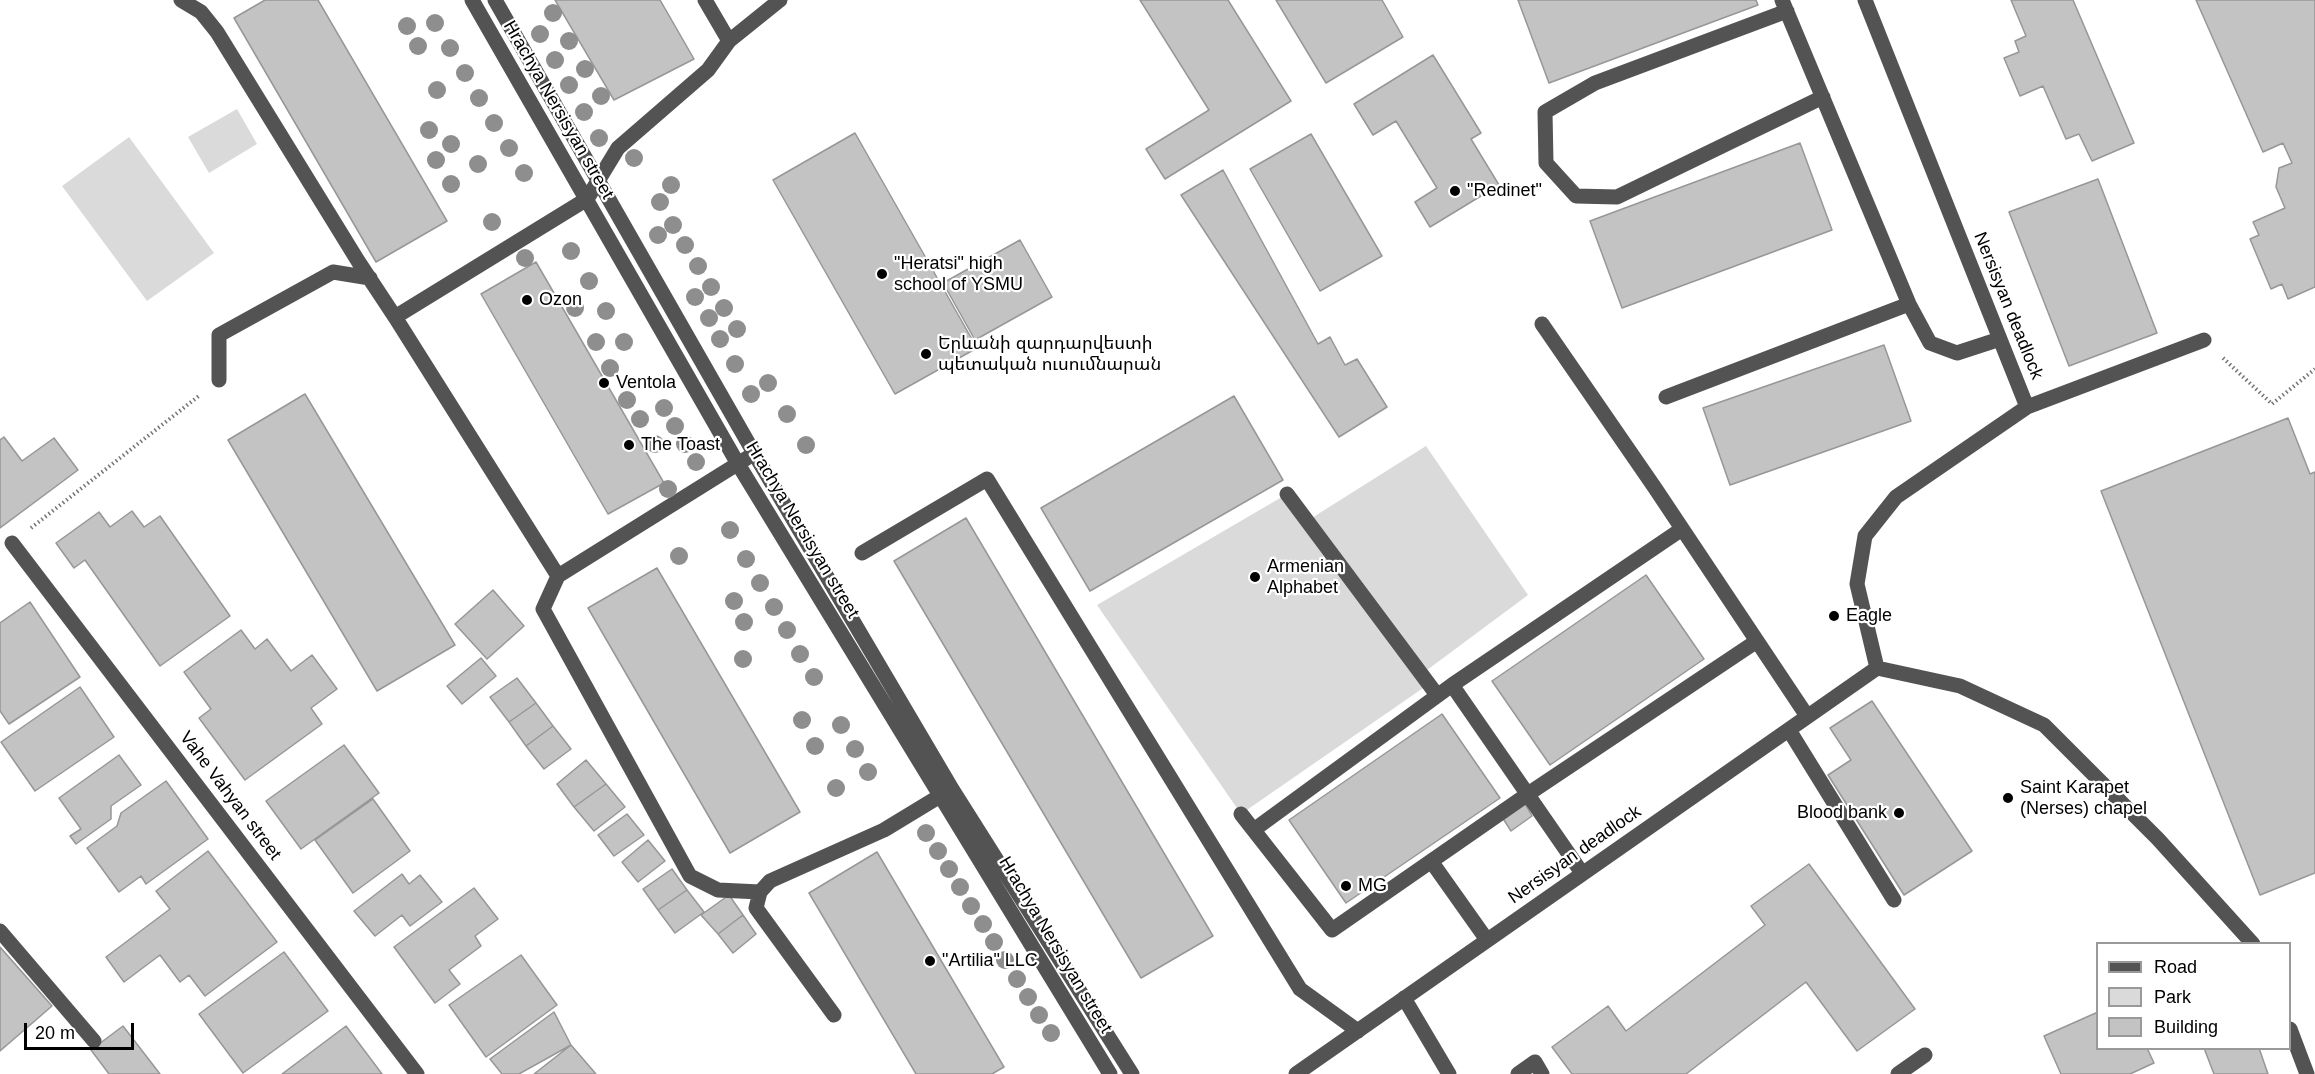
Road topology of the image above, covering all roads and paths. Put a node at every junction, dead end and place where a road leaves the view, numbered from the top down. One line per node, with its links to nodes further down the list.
1 (181, 0): 12 (street)
2 (471, 0): 11 (street, Hrachya Nersisyan street)
3 (495, 0): 10 (street, Hrachya Nersisyan street)
4 (705, 0): 8 (street)
5 (780, 0): 8 (street)
6 (1865, 0): 16 (street, Nersisyan deadlock)
7 (1784, 5): 9 (street); 9 (street)
8 (729, 42): 10 (street)
9 (1823, 97): 13 (street)
10 (598, 180): 11 (street); 22 (street, Hrachya Nersisyan street)
11 (587, 199): 14 (street); 23 (street, Hrachya Nersisyan street)
12 (370, 278): 14 (street); 19 (street)
13 (1909, 303): 16 (street); 20 (street)
14 (395, 317): 28 (street)
15 (1542, 324): 25 (street)
16 (2000, 339): 21 (street, Nersisyan deadlock)
17 (2204, 340): 18 (path); 21 (street)
18 (2315, 369)
19 (219, 380): 26 (path)
20 (1666, 397)
21 (2027, 407): 30 (street, Nersisyan deadlock)
22 (754, 453): 23 (street); 54 (street, Hrachya Nersisyan street)
23 (738, 464): 28 (street); 36 (street, Hrachya Nersisyan street)
24 (1287, 494): 32 (street)
25 (1682, 529): 29 (street); 31 (street)
26 (12, 543): 52 (street, Vahe Vahyan street)
27 (862, 554): 48 (street)
28 (558, 576): 41 (street)
29 (1757, 640): 33 (street); 35 (street)
30 (1877, 668): 33 (street, Nersisyan deadlock); 45 (street)
31 (1452, 685): 32 (street); 35 (street)
32 (1437, 695): 38 (street)
33 (1808, 716): 34 (street, Nersisyan deadlock)
34 (1788, 730): 40 (street, Nersisyan deadlock); 42 (street)
35 (1528, 794): 39 (street); 40 (street)
36 (940, 796): 41 (street); 53 (street, Hrachya Nersisyan street)
37 (1241, 813): 38 (street)
38 (1255, 829): 39 (street)
39 (1431, 861): 44 (street)
40 (1582, 873): 44 (street, Nersisyan deadlock)
41 (760, 892): 47 (street)
42 (1894, 900)
43 (0, 931): 50 (street)
44 (1487, 940): 46 (street, Nersisyan deadlock)
45 (2251, 942)
46 (1404, 998): 48 (street, Nersisyan deadlock); 56 (street)
47 (834, 1015)
48 (1358, 1031): 55 (street, Nersisyan deadlock)
49 (2291, 1034): 60 (street)
50 (94, 1041)
51 (1925, 1055): 59 (street)
52 (417, 1074)
53 (1110, 1074)
54 (1132, 1074)
55 (1296, 1074)
56 (1449, 1074)
57 (1518, 1074): 58 (street)
58 (1542, 1074)
59 (1898, 1074)
60 (2307, 1074)

